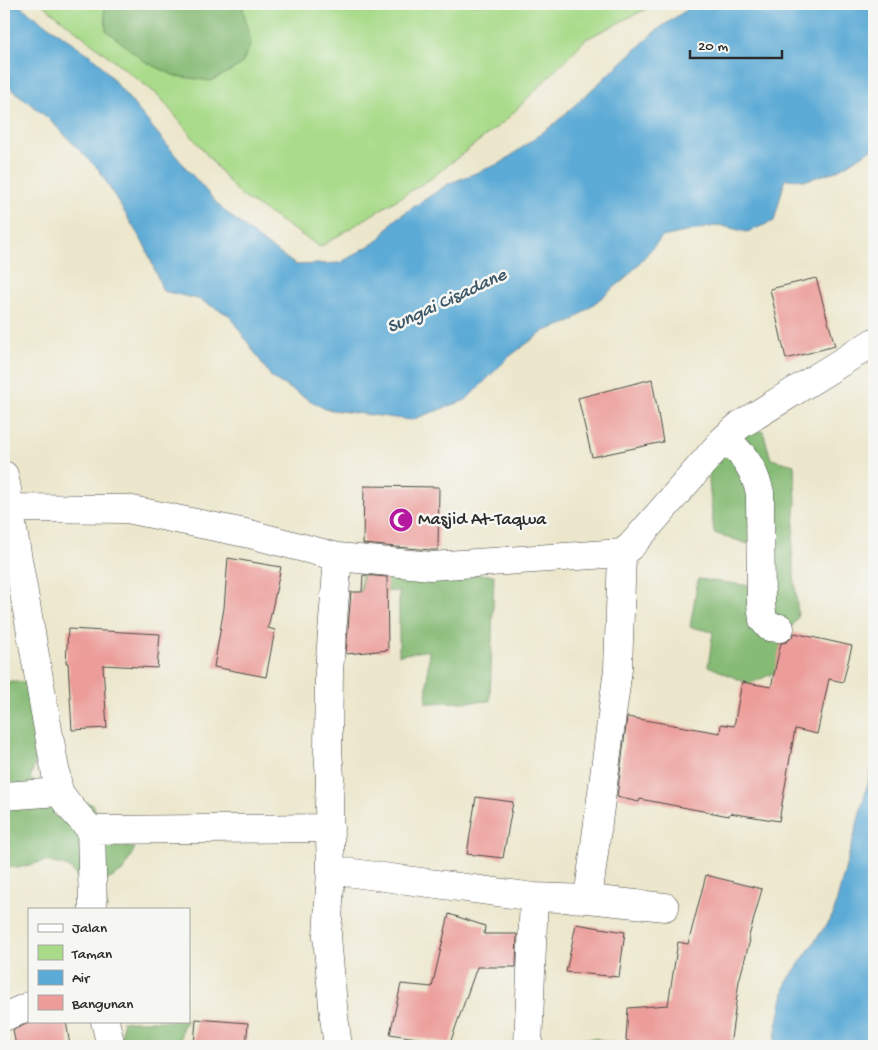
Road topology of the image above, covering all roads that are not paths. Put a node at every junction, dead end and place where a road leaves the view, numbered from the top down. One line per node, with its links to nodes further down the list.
1 (874, 342): 2 (street)
2 (724, 439): 4 (street); 6 (street)
3 (6, 490): 5 (street); 7 (street)
4 (622, 553): 5 (street); 13 (street)
5 (338, 558): 9 (street)
6 (780, 628)
7 (59, 792): 8 (street); 10 (street)
8 (4, 796)
9 (330, 828): 10 (street); 11 (street)
10 (91, 830): 15 (street)
11 (331, 870): 12 (street); 20 (street)
12 (534, 897): 13 (street); 21 (street)
13 (588, 899): 14 (street)
14 (666, 907)
15 (93, 908)
16 (28, 1006): 17 (street)
17 (4, 1017)
18 (105, 1022): 19 (street)
19 (111, 1046)
20 (338, 1046)
21 (528, 1046)

